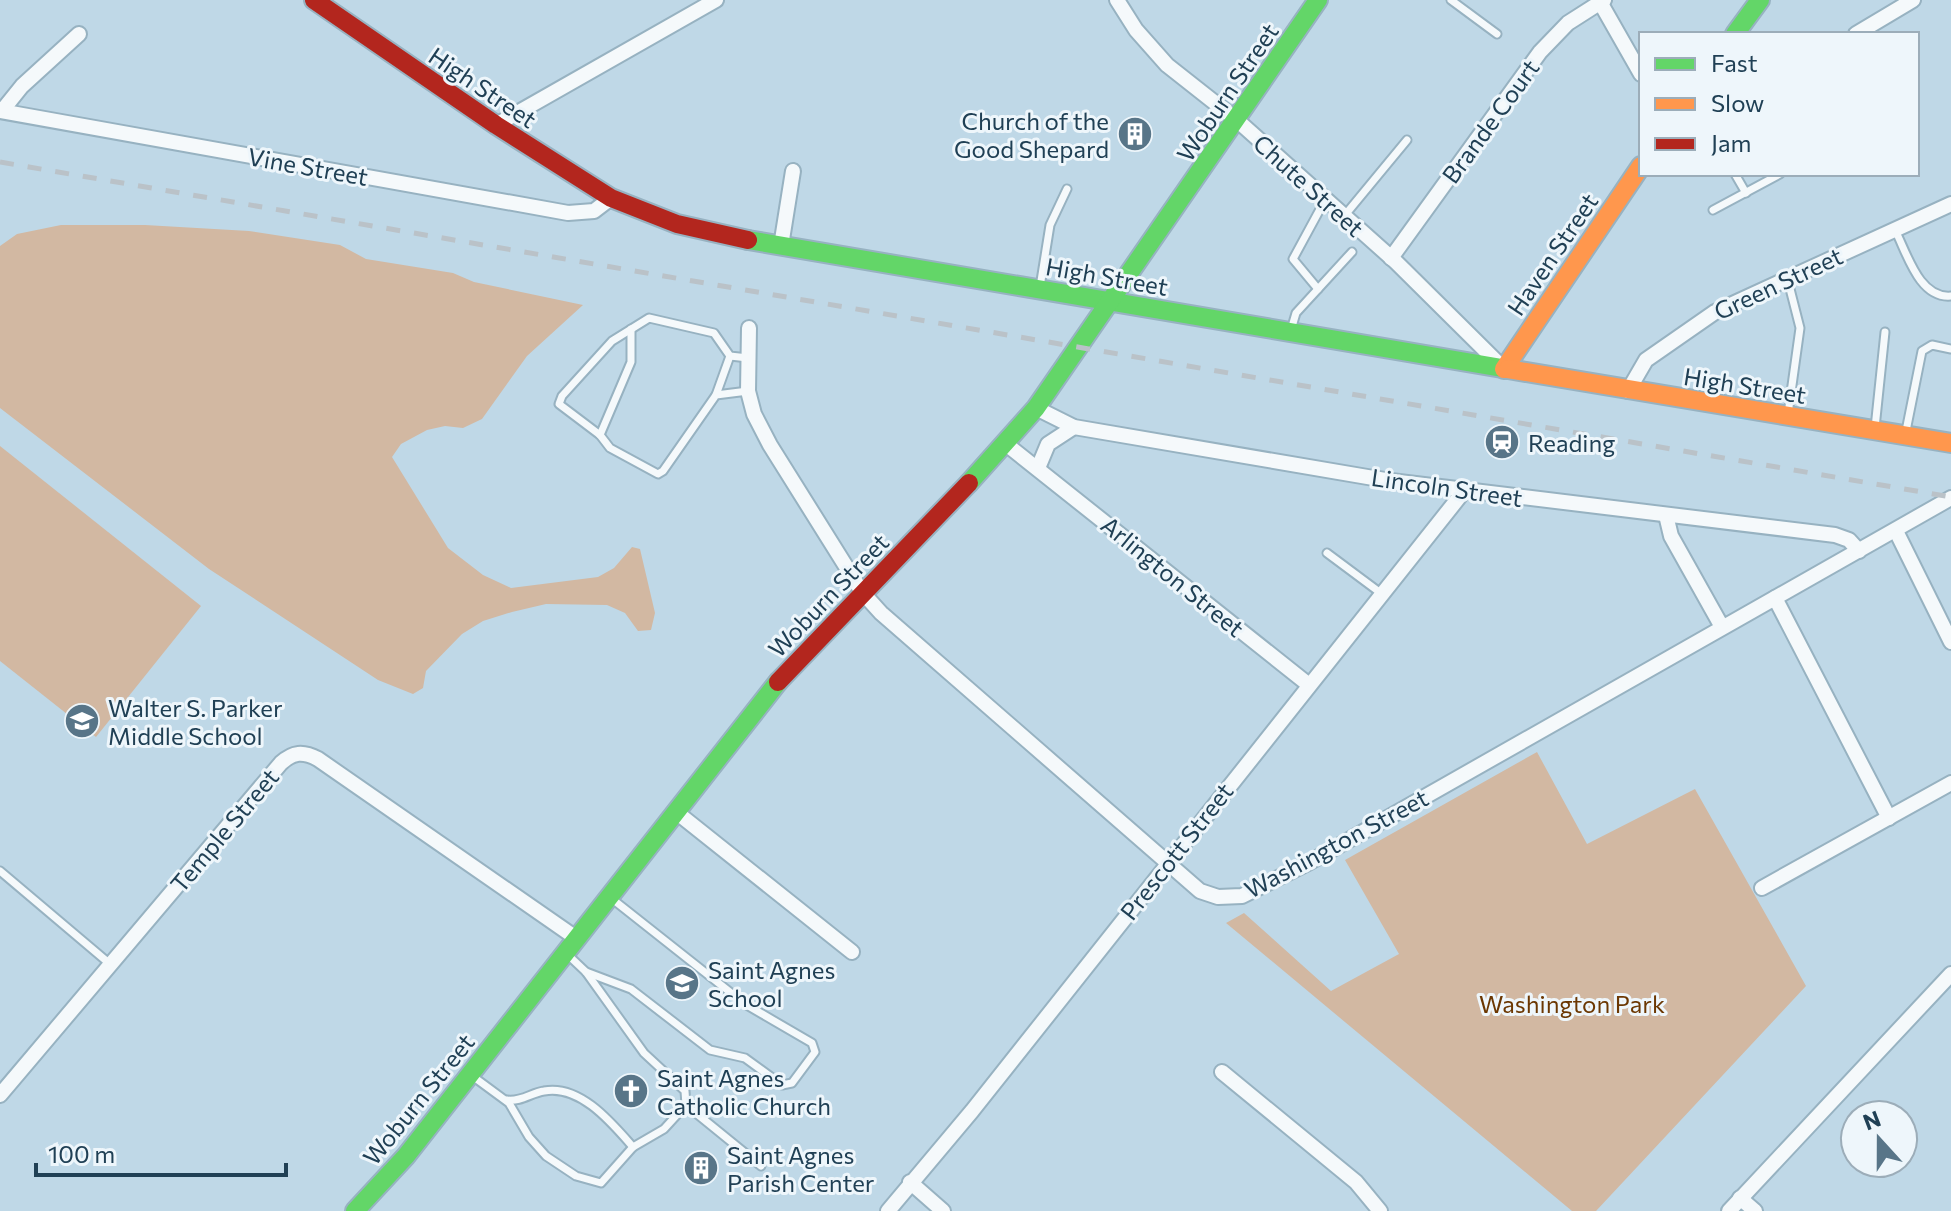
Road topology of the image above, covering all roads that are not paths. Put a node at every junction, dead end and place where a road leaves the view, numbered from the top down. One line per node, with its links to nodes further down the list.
1 (314, 0): 16 (street, High Street)
2 (716, 0): 16 (street)
3 (1117, 0): 15 (street, Chute Street)
4 (1318, 0): 15 (street, Woburn Street)
5 (1451, 0): 12 (lane)
6 (1913, 0): 10 (street)
7 (1602, 1): 13 (street); 32 (street, Brande Court)
8 (1752, 4): 9 (street)
9 (1736, 32)
10 (1859, 32)
11 (79, 34): 14 (street)
12 (1497, 34)
13 (1639, 70)
14 (1, 111): 24 (street, Vine Street)
15 (1238, 121): 25 (street, Chute Street); 37 (street, Woburn Street)
16 (496, 125): 24 (street, High Street)
17 (1407, 140): 28 (lane)
18 (1639, 169): 45 (street, Haven Street)
19 (793, 171): 30 (street)
20 (1736, 176): 23 (lane)
21 (1776, 176): 23 (lane)
22 (1067, 189): 34 (lane)
23 (1746, 193): 27 (lane)
24 (611, 198): 30 (street, High Street)
25 (1325, 200): 28 (street, Chute Street); 35 (lane)
26 (1951, 204): 29 (street, Green Street)
27 (1713, 210)
28 (1344, 217): 32 (street, Chute Street)
29 (1895, 229): 33 (street, Green Street); 36 (lane)
30 (781, 246): 34 (street, High Street)
31 (1352, 252): 35 (lane)
32 (1391, 258): 45 (street, Chute Street)
33 (1787, 276): 47 (street, Green Street); 50 (lane)
34 (1039, 289): 37 (street, High Street)
35 (1318, 289): 40 (lane)
36 (1951, 296)
37 (1111, 301): 40 (street, High Street); 49 (street, Woburn Street)
38 (749, 328): 44 (street, Washington Street)
39 (631, 329): 43 (lane); 53 (lane); 53 (lane)
40 (1291, 332): 45 (street, High Street)
41 (1885, 332): 52 (lane)
42 (1951, 349): 54 (lane)
43 (730, 356): 44 (lane); 48 (lane)
44 (748, 358): 46 (street, Washington Street)
45 (1504, 369): 47 (street, High Street)
46 (748, 391): 48 (lane); 64 (street, Washington Street)
47 (1628, 391): 50 (street, High Street)
48 (716, 395): 53 (lane)
49 (1036, 408): 51 (street, Lincoln Street); 56 (street, Woburn Street)
50 (1788, 417): 52 (street, High Street)
51 (1074, 427): 57 (street); 58 (street, Lincoln Street)
52 (1875, 431): 54 (street, High Street)
53 (600, 435)
54 (1905, 435): 55 (street, High Street)
55 (1951, 443)
56 (1006, 444): 57 (street, Arlington Street); 64 (street, Woburn Street)
57 (1038, 468): 69 (street, Arlington Street)
58 (1464, 491): 60 (street, Lincoln Street); 65 (street, Prescott Street)
59 (1951, 498): 61 (street, Washington Street)
60 (1666, 515): 62 (street, Lincoln Street); 67 (street)
61 (1896, 531): 62 (street, Washington Street); 68 (street)
62 (1859, 551): 66 (street, Washington Street)
63 (1327, 553): 65 (lane)
64 (862, 592): 71 (street, Woburn Street); 73 (street, Washington Street)
65 (1382, 594): 69 (street, Prescott Street)
66 (1775, 598): 67 (street, Washington Street); 72 (street)
67 (1722, 627): 73 (street, Washington Street)
68 (1951, 642)
69 (1309, 685): 73 (street, Prescott Street)
70 (1951, 783): 72 (street)
71 (675, 811): 77 (street, Woburn Street); 79 (street)
72 (1889, 818): 76 (street)
73 (1166, 864): 90 (street, Prescott Street)
74 (4, 874): 75 (lane); 80 (lane)
75 (0, 885)
76 (1762, 888)
77 (609, 896): 78 (street, Woburn Street); 81 (lane)
78 (571, 946): 80 (street, Temple Street); 81 (lane); 84 (street, Woburn Street)
79 (852, 952)
80 (110, 964): 85 (street, Temple Street)
81 (586, 972): 87 (lane)
82 (1951, 974): 91 (street)
83 (1222, 1072): 95 (street)
84 (470, 1074): 86 (lane); 92 (street, Woburn Street)
85 (0, 1095)
86 (505, 1099): 88 (lane); 88 (lane)
87 (686, 1105): 88 (lane); 89 (lane)
88 (633, 1147)
89 (761, 1166)
90 (910, 1182): 93 (street, Prescott Street); 94 (street)
91 (1740, 1198): 96 (street); 97 (street)
92 (355, 1211)
93 (888, 1211)
94 (943, 1211)
95 (1380, 1211)
96 (1729, 1211)
97 (1755, 1211)

